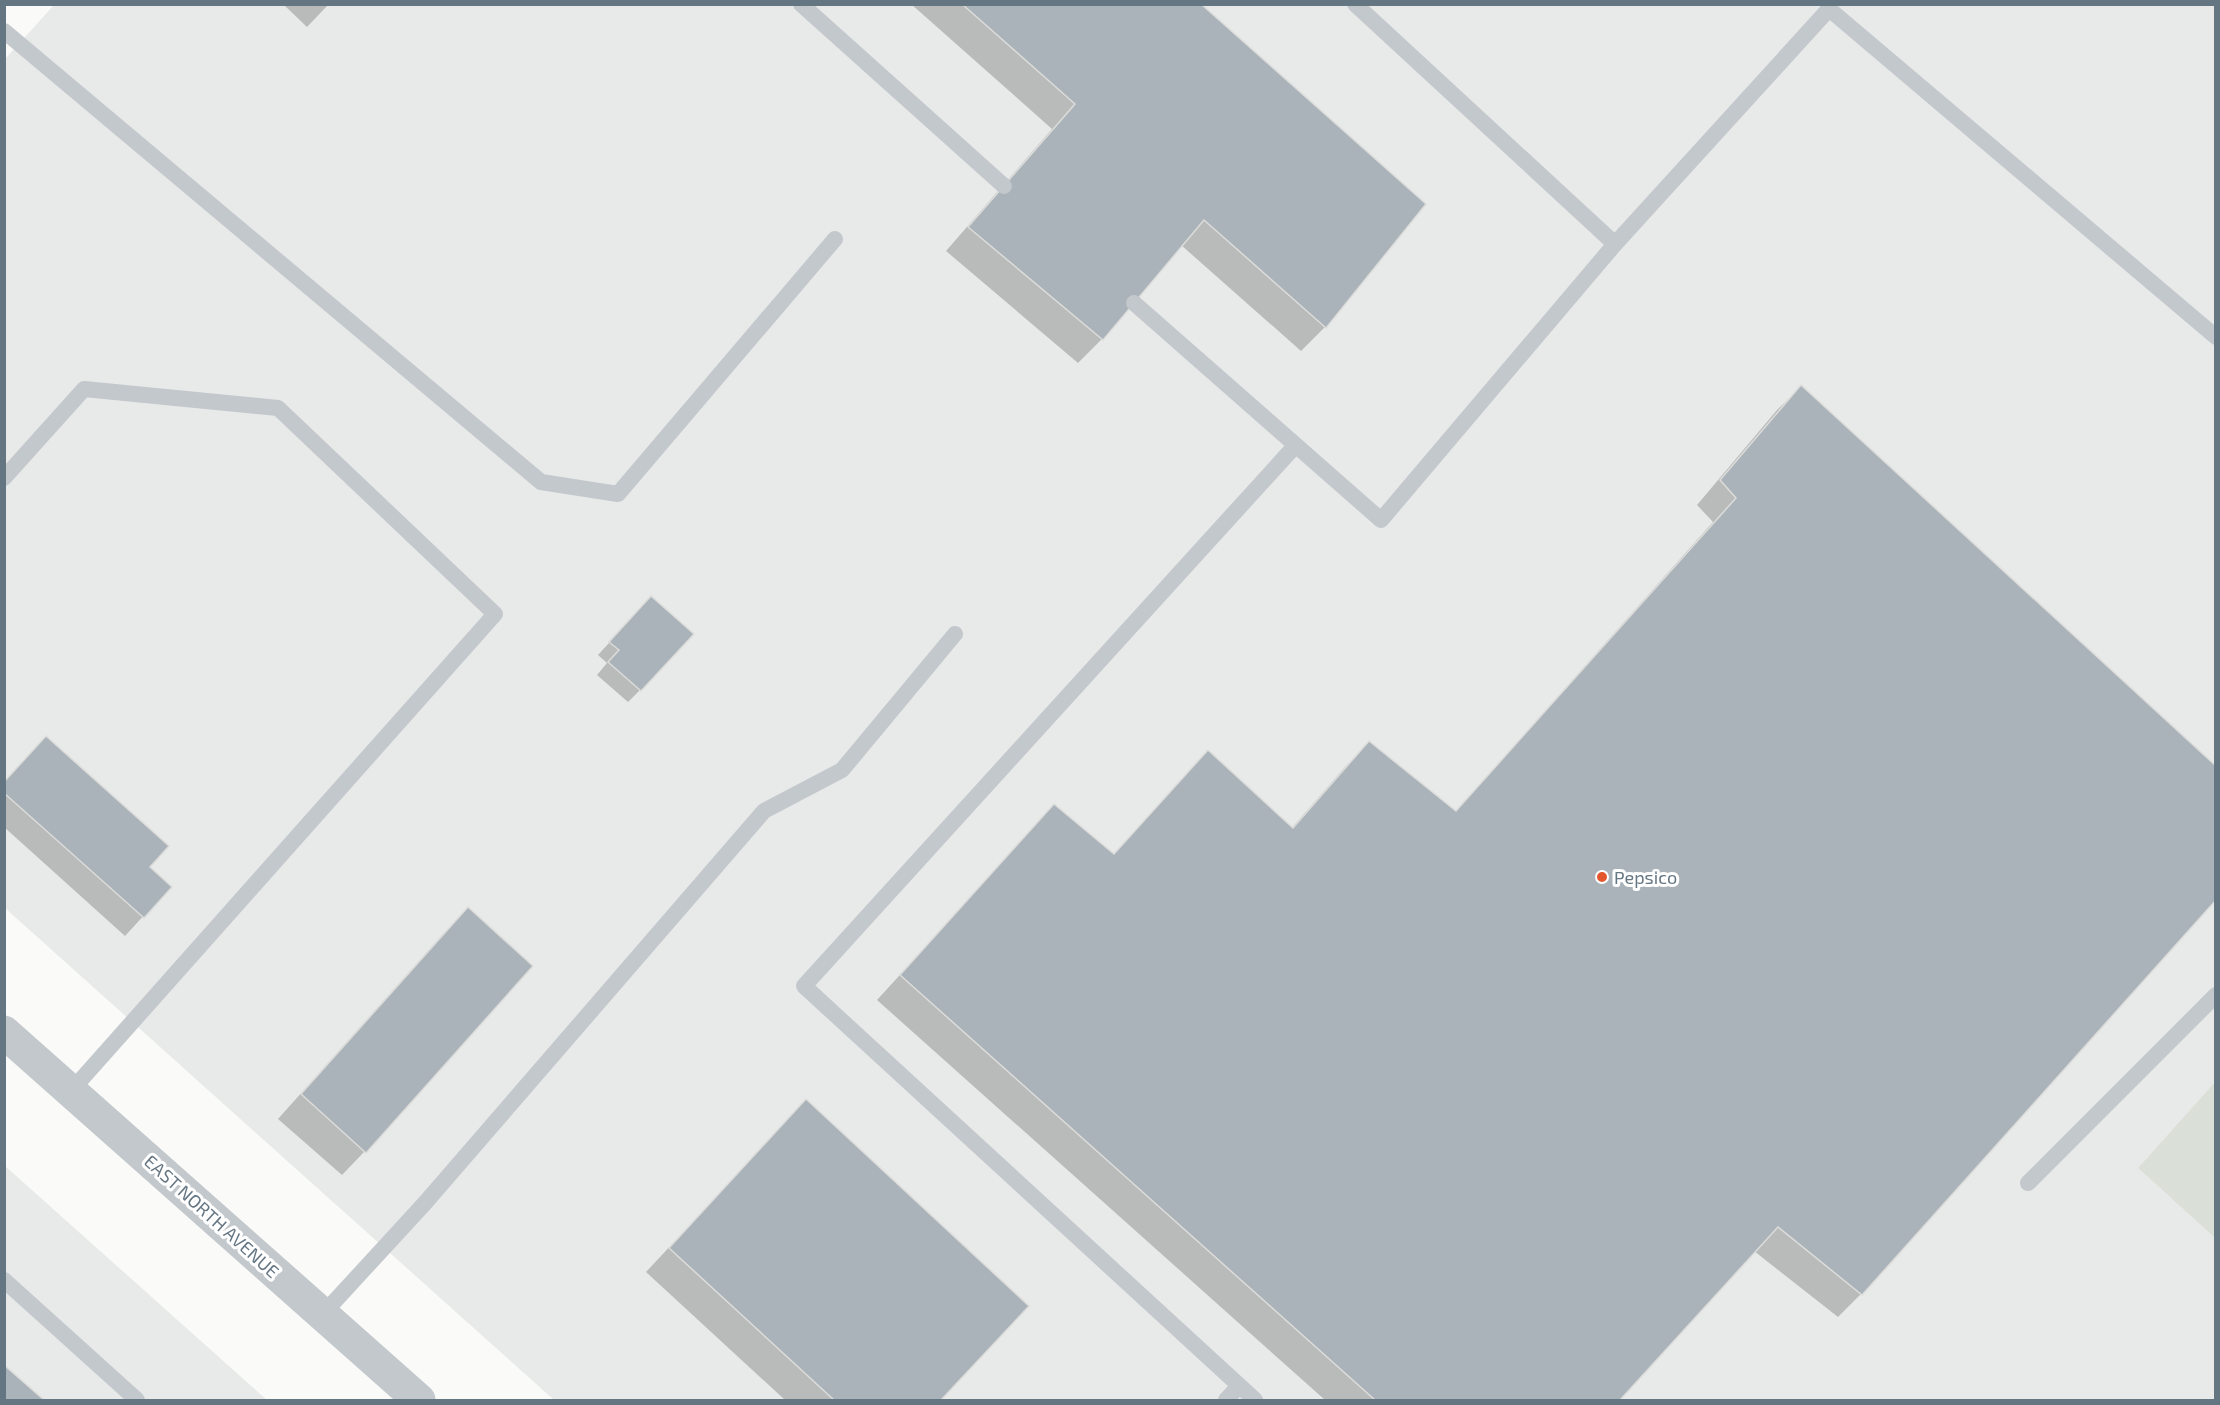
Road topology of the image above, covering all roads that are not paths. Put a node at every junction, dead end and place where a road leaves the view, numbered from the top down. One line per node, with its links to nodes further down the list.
1 (801, 4): 5 (lane)
2 (1355, 4): 7 (lane)
3 (1826, 7): 7 (lane); 9 (lane)
4 (4, 31): 6 (lane)
5 (1004, 186)
6 (835, 239)
7 (1615, 244): 10 (lane)
8 (1134, 303): 10 (lane)
9 (2216, 337)
10 (1295, 446): 19 (lane)
11 (4, 478): 15 (lane)
12 (956, 634): 18 (lane)
13 (2216, 995): 16 (lane)
14 (4, 1032): 15 (street, EAST NORTH AVENUE)
15 (71, 1091): 18 (street, EAST NORTH AVENUE)
16 (2028, 1183)
17 (4, 1280): 20 (lane)
18 (322, 1315): 21 (street, EAST NORTH AVENUE)
19 (1239, 1386): 22 (lane); 23 (lane)
20 (137, 1401)
21 (418, 1401)
22 (1226, 1401)
23 (1255, 1401)

